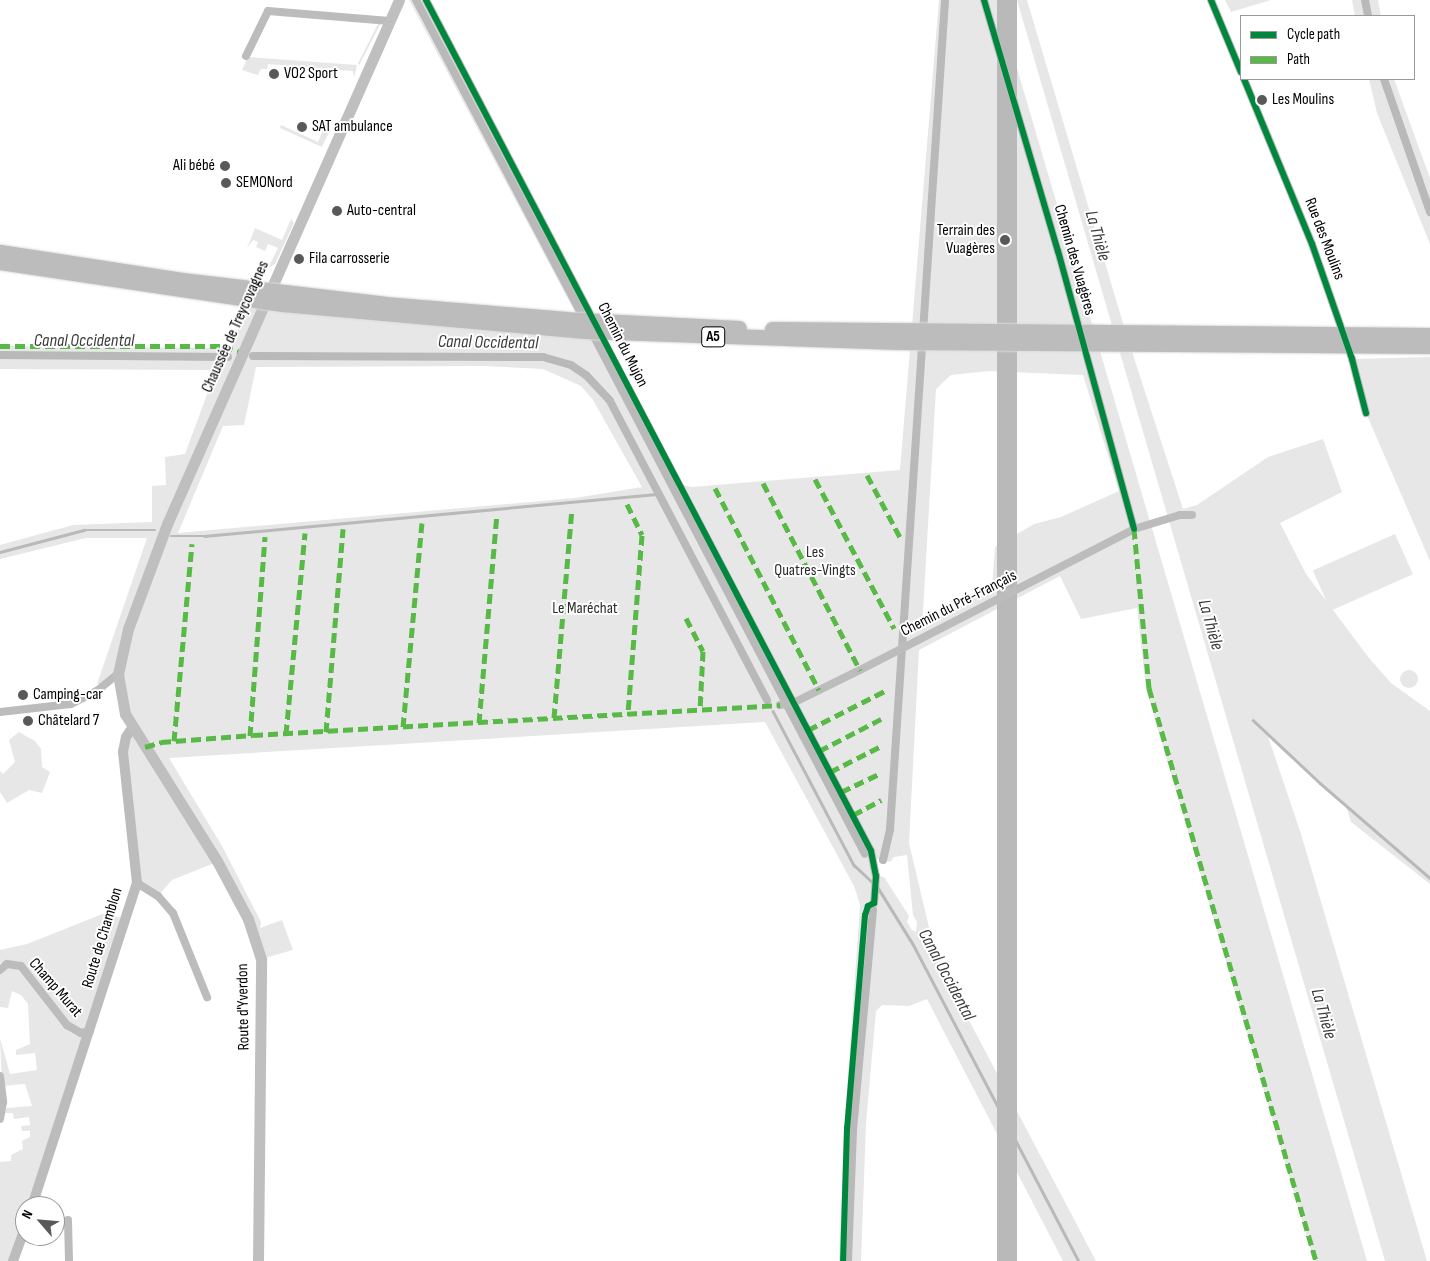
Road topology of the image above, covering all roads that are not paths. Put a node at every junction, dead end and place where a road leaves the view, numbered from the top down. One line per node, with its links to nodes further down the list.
1 (399, 0): 5 (main road, Chaussée de Treycovagnes)
2 (426, 0): 17 (street, Chemin du Mujon)
3 (984, 0): 15 (street, Chemin des Vuagères)
4 (1211, 0): 7 (street)
5 (390, 21): 6 (street); 16 (main road, Chaussée de Treycovagnes)
6 (246, 56)
7 (1240, 70)
8 (1244, 80): 13 (street, Rue des Moulins)
9 (0, 252): 11 (highway, A5, bridge)
10 (0, 262): 12 (highway, A5, bridge)
11 (1430, 335)
12 (1430, 346)
13 (1366, 413)
14 (1192, 515): 15 (street, Chemin du Pré-Français)
15 (1136, 528): 17 (street, Chemin du Pré-Français)
16 (118, 674): 19 (street); 20 (main road)
17 (795, 702): 18 (street, Chemin du Pré-Français); 22 (street, Chemin du Mujon)
18 (780, 705)
19 (0, 712)
20 (132, 728): 21 (street, Route de Chamblon); 33 (main road, Route d'Yverdon)
21 (137, 883): 24 (street); 25 (street, Route de Chamblon)
22 (874, 904)
23 (0, 970): 25 (street, Champ Murat)
24 (207, 997)
25 (90, 1031): 28 (street, Route de Chamblon)
26 (0, 1076): 27 (street)
27 (0, 1119)
28 (35, 1196)
29 (68, 1220): 32 (street)
30 (18, 1246): 31 (street)
31 (13, 1261)
32 (69, 1261)
33 (258, 1261)

